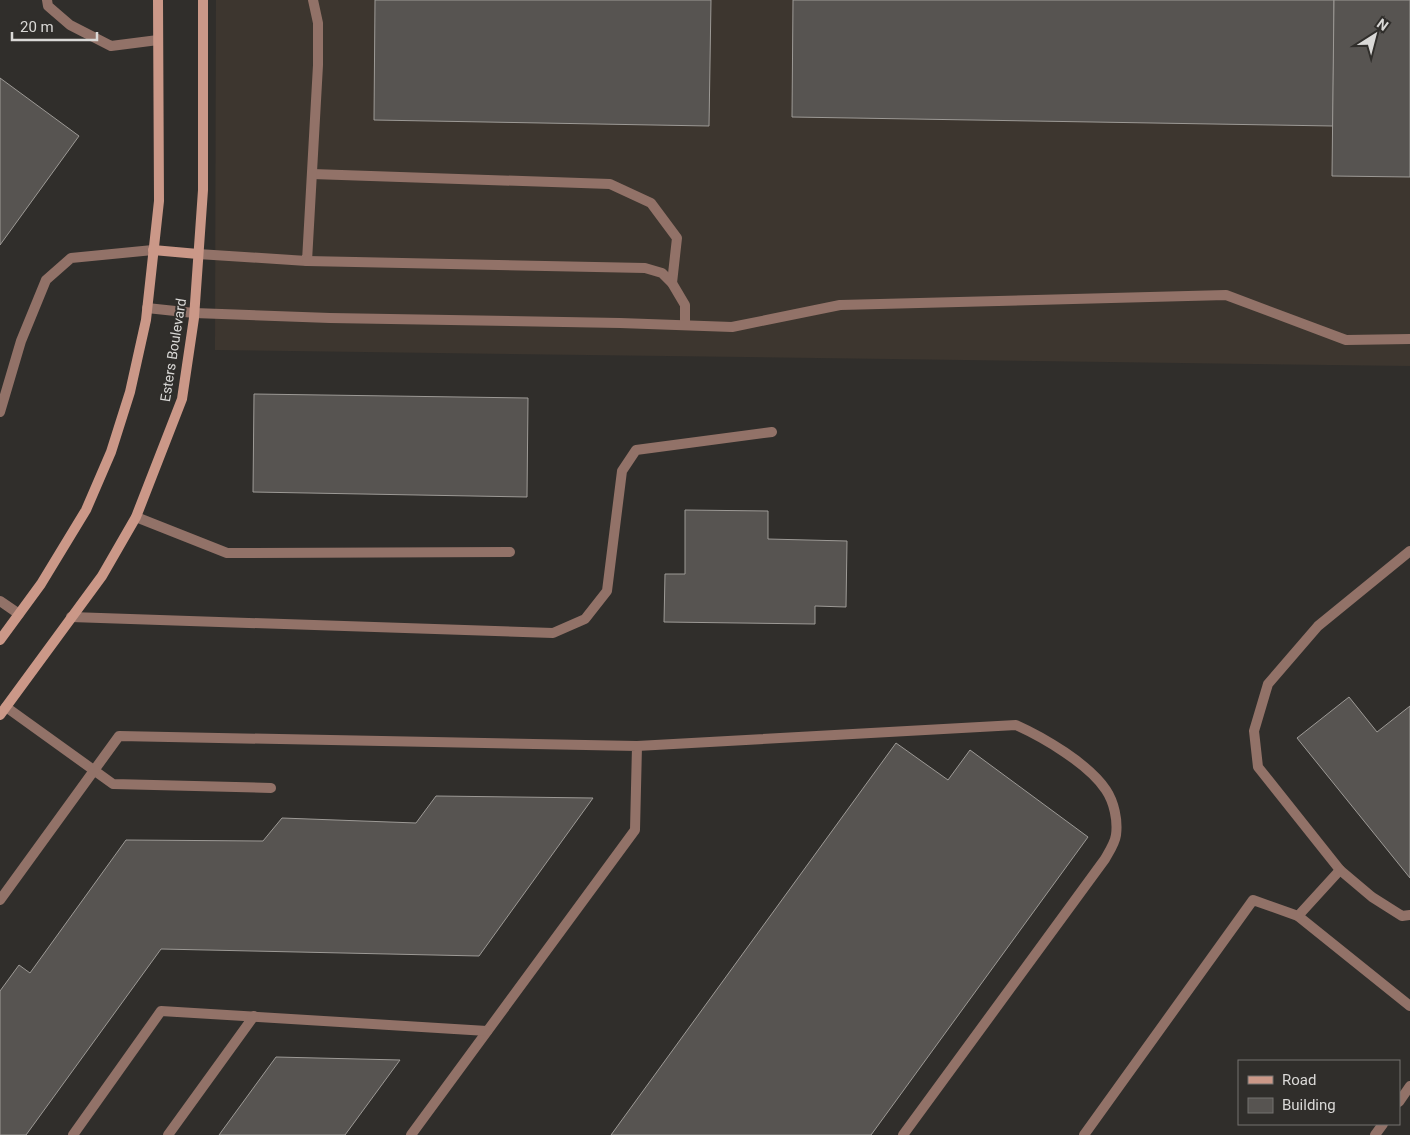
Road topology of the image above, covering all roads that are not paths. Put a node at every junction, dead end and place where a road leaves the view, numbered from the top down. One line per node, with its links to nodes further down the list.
1 (47, 0): 5 (street)
2 (158, 0): 5 (main road)
3 (202, 0): 8 (main road, Esters Boulevard)
4 (313, 0): 6 (street)
5 (158, 40): 7 (main road)
6 (312, 174): 9 (street); 10 (street)
7 (154, 250): 8 (main road); 11 (main road); 15 (street)
8 (198, 254): 9 (street); 12 (main road, Esters Boulevard)
9 (307, 261): 10 (street)
10 (672, 283): 13 (street)
11 (147, 308): 12 (street); 21 (main road)
12 (194, 312): 13 (street); 17 (main road, Esters Boulevard)
13 (685, 325): 14 (street)
14 (1410, 339)
15 (0, 412)
16 (772, 432): 22 (street)
17 (136, 518): 19 (street); 22 (main road, Esters Boulevard)
18 (1410, 551): 28 (street)
19 (510, 552)
20 (0, 601): 21 (street)
21 (19, 614): 23 (main road)
22 (71, 617): 24 (main road, Esters Boulevard)
23 (0, 640)
24 (3, 711): 26 (street)
25 (637, 746): 26 (street); 34 (street); 40 (street)
26 (94, 770): 27 (street); 29 (street)
27 (271, 788)
28 (1340, 870): 30 (street); 31 (street)
29 (0, 900)
30 (1410, 915)
31 (1298, 916): 32 (street); 41 (street)
32 (1410, 1006)
33 (254, 1016): 34 (street); 37 (street); 38 (street)
34 (487, 1031): 39 (street)
35 (1410, 1086): 36 (street)
36 (1400, 1101)
37 (73, 1135)
38 (168, 1135)
39 (410, 1135)
40 (903, 1135)
41 (1084, 1135)

